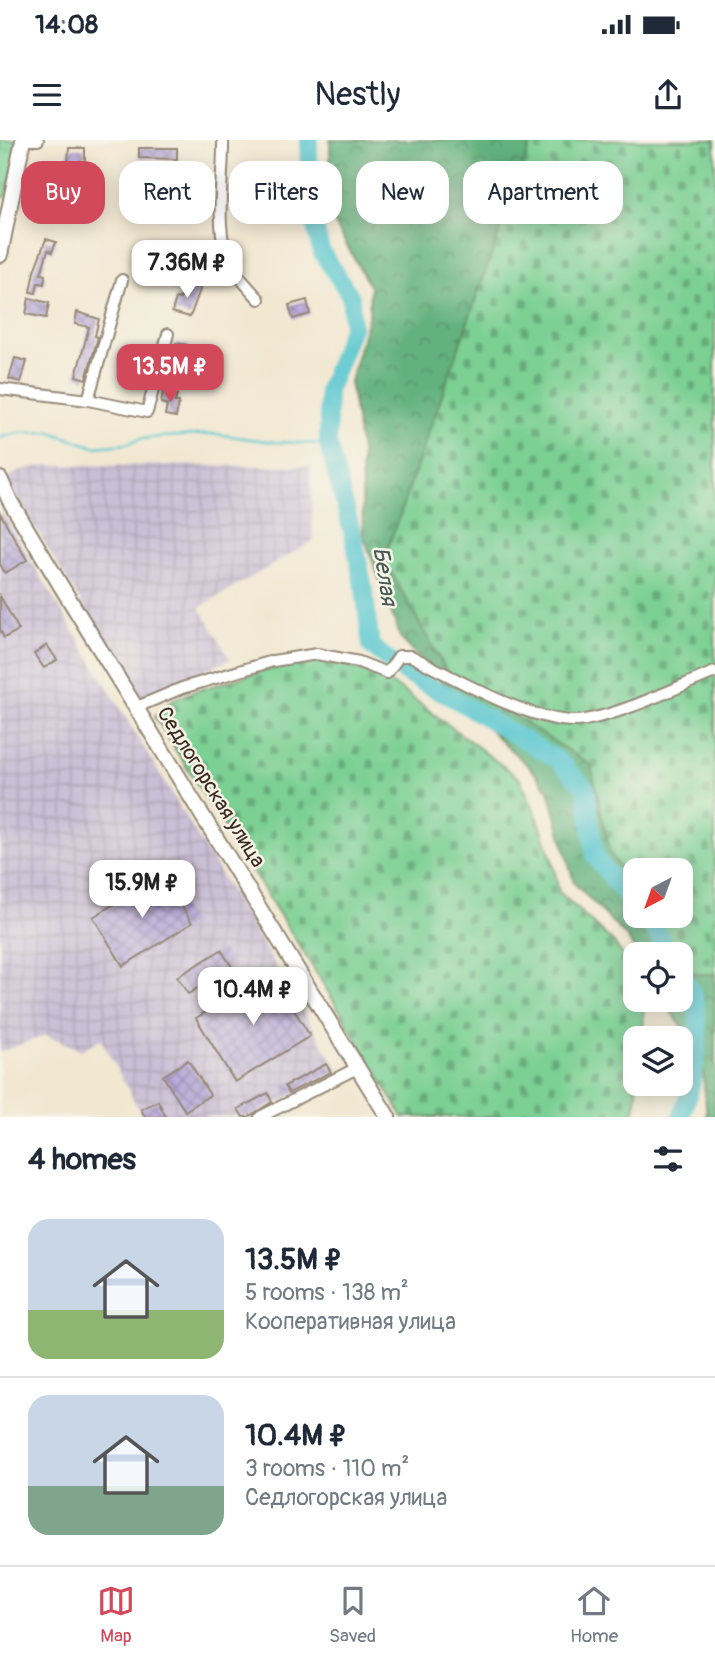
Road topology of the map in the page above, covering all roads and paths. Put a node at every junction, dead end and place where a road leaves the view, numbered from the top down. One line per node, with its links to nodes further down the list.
1 (23, 140): 2 (street); 4 (street)
2 (38, 140)
3 (223, 140): 7 (street)
4 (3, 219): 5 (street)
5 (0, 255)
6 (122, 280): 10 (street)
7 (258, 299)
8 (168, 334): 10 (street)
9 (0, 389): 10 (street)
10 (88, 400)
11 (0, 478): 13 (street, Седлогорская улица)
12 (715, 672): 13 (street)
13 (137, 707): 14 (street, Седлогорская улица)
14 (359, 1067): 15 (street); 16 (street, Седлогорская улица)
15 (260, 1117)
16 (388, 1117)

